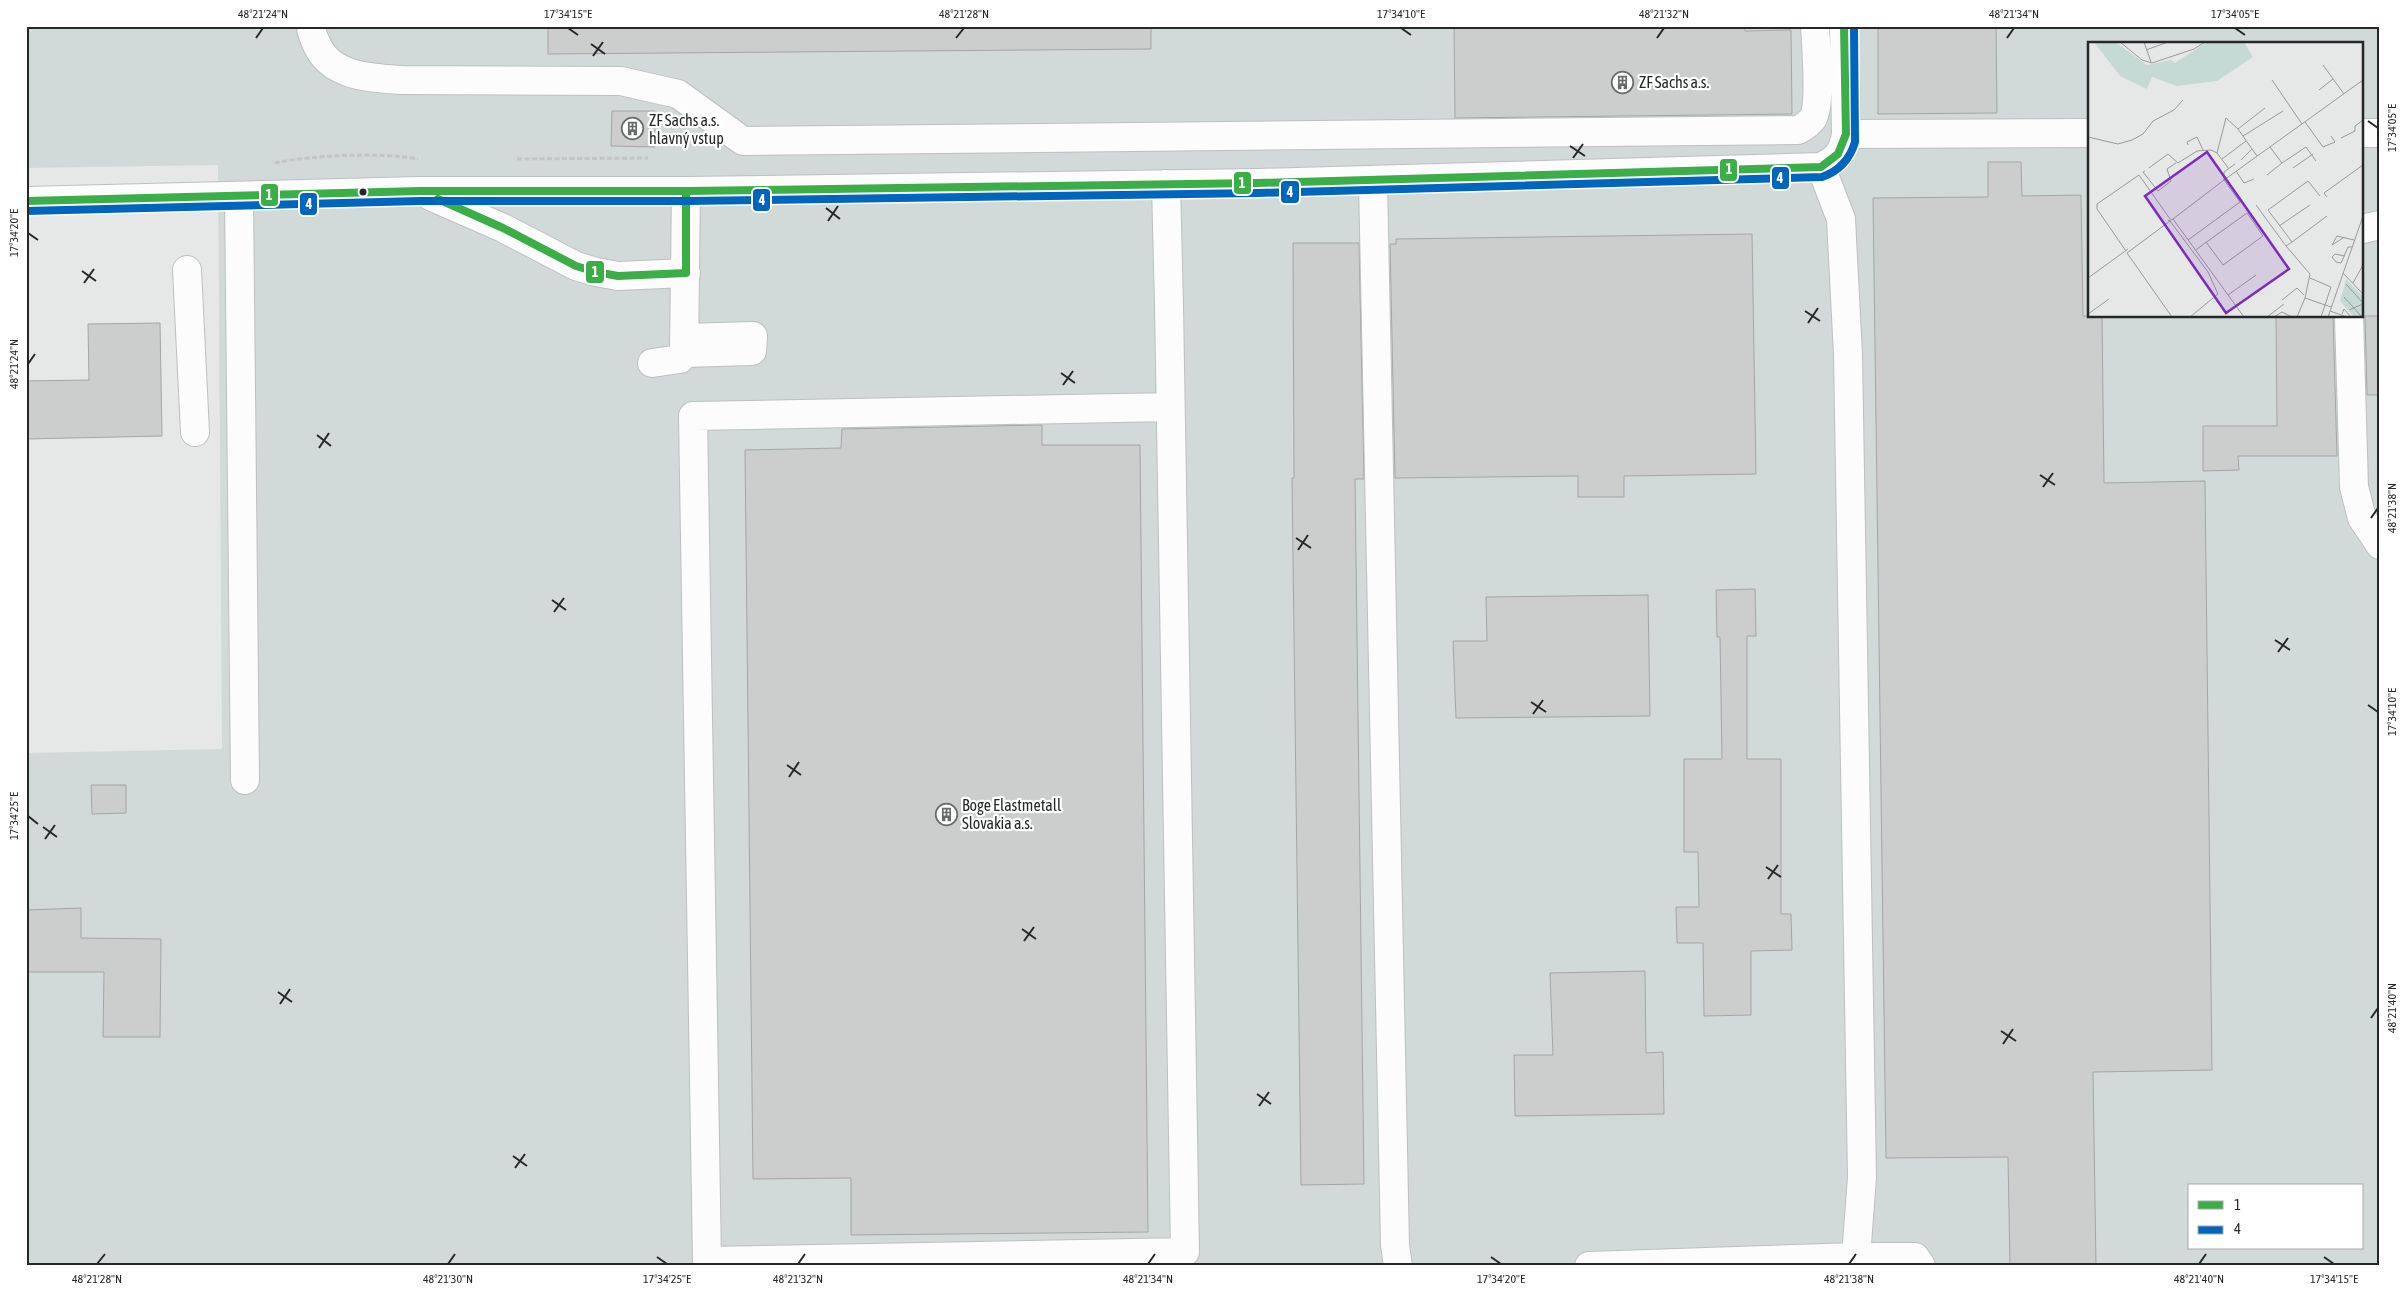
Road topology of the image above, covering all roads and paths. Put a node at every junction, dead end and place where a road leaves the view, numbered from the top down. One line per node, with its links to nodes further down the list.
1 (311, 26): 2 (street)
2 (1815, 26)
3 (1844, 26): 6 (street)
4 (2088, 133): 6 (street)
5 (2380, 133): 7 (street)
6 (1846, 134): 12 (street)
7 (2364, 134)
8 (648, 158): 10 (path)
9 (427, 159): 11 (path)
10 (510, 159)
11 (268, 164)
12 (1821, 168): 13 (street); 29 (street)
13 (1373, 181): 14 (street); 30 (street)
14 (1166, 184): 16 (street); 25 (street)
15 (420, 191): 16 (street); 17 (street); 22 (street)
16 (686, 191): 22 (street)
17 (238, 197): 18 (street); 28 (street)
18 (26, 201)
19 (2380, 225): 20 (street)
20 (2364, 229)
21 (187, 270): 26 (street)
22 (686, 273): 24 (street)
23 (2349, 318): 27 (street)
24 (652, 362)
25 (1170, 407): 25 (street)
26 (195, 432)
27 (2380, 545)
28 (245, 780)
29 (1856, 1261): 31 (street); 32 (street)
30 (1398, 1266)
31 (1589, 1266)
32 (1921, 1266)

